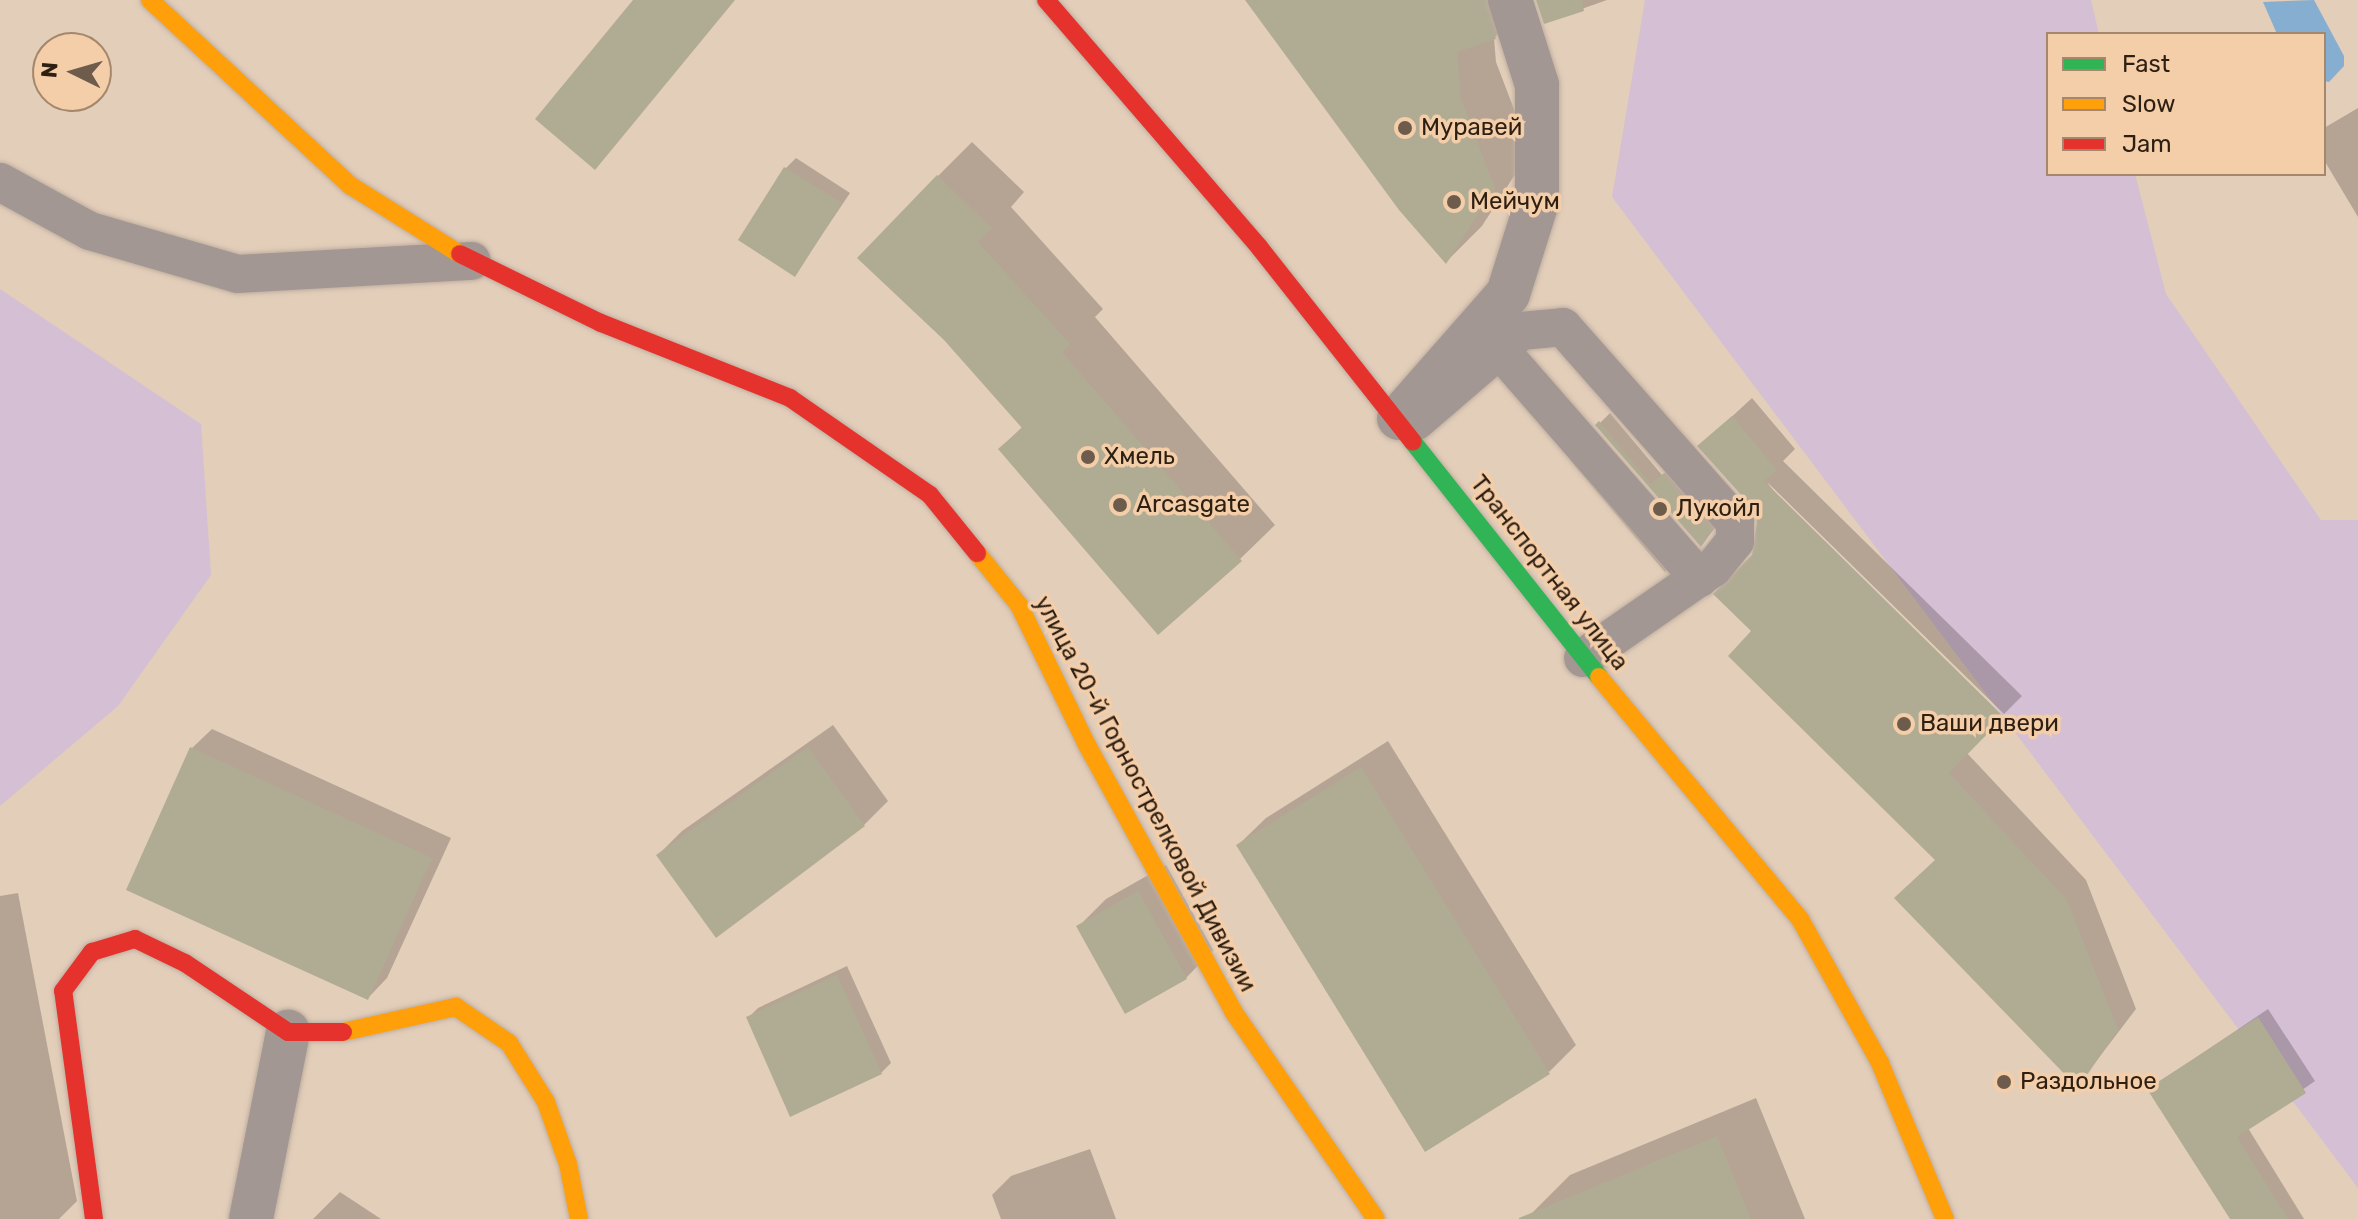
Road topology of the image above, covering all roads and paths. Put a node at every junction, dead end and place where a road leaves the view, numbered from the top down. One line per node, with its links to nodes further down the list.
1 (150, 0): 5 (street, улица 20-й Горнострелковой Дивизии)
2 (1046, 0): 7 (street, Транспортная улица)
3 (1510, 0): 7 (street)
4 (0, 182): 5 (lane)
5 (472, 261): 14 (street, улица 20-й Горнострелковой Дивизии)
6 (1500, 350): 7 (lane); 8 (lane); 8 (lane)
7 (1403, 423): 9 (street, Транспортная улица)
8 (1699, 578): 9 (lane)
9 (1583, 658): 15 (street, Транспортная улица)
10 (288, 1032): 11 (street); 12 (street); 13 (street)
11 (94, 1219)
12 (251, 1219)
13 (579, 1219)
14 (1376, 1219)
15 (1945, 1219)

